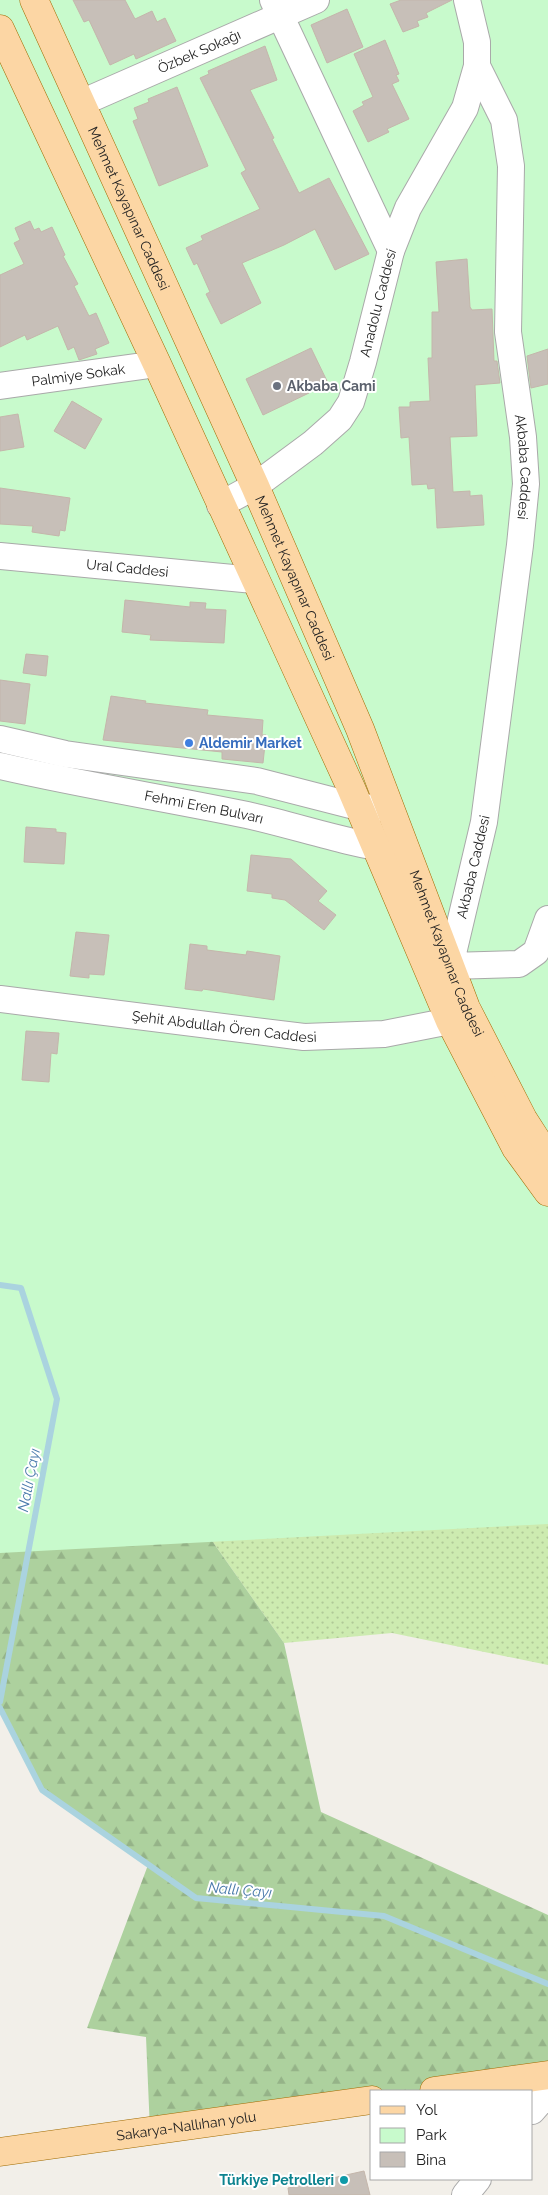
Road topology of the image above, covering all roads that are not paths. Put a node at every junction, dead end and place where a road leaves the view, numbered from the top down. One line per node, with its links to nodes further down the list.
1 (34, 0): 7 (main road, Mehmet Kayapınar Caddesi)
2 (316, 0): 4 (street, Özbek Sokağı)
3 (467, 0): 6 (street, Akbaba Caddesi)
4 (276, 9): 7 (street, Özbek Sokağı); 8 (street, Anadolu Caddesi)
5 (0, 28): 9 (main road)
6 (477, 66): 8 (street); 22 (street, Akbaba Caddesi)
7 (81, 103): 11 (main road, Mehmet Kayapınar Caddesi)
8 (391, 251): 11 (street, Anadolu Caddesi)
9 (157, 364): 10 (street, Palmiye Sokak); 12 (main road)
10 (0, 386)
11 (255, 486): 12 (street, Anadolu Caddesi); 18 (main road, Mehmet Kayapınar Caddesi)
12 (220, 504): 14 (main road)
13 (0, 556): 14 (street, Ural Caddesi)
14 (254, 580): 17 (main road)
15 (0, 739): 17 (street)
16 (0, 766): 19 (street, Fehmi Eren Bulvarı)
17 (358, 807): 18 (street); 19 (main road)
18 (389, 808): 20 (main road, Mehmet Kayapınar Caddesi)
19 (377, 848): 20 (street, Fehmi Eren Bulvarı); 24 (main road)
20 (405, 852): 22 (main road, Mehmet Kayapınar Caddesi)
21 (548, 919): 22 (street)
22 (450, 966): 25 (main road, Mehmet Kayapınar Caddesi)
23 (0, 999): 24 (street, Şehit Abdullah Ören Caddesi)
24 (450, 1021): 26 (main road)
25 (548, 1158)
26 (548, 1192)
27 (548, 2075): 28 (main road)
28 (441, 2090)
29 (548, 2094): 31 (street)
30 (370, 2100): 32 (main road, Sakarya-Nallıhan yolu)
31 (533, 2110)
32 (0, 2152)
33 (477, 2180): 34 (street)
34 (466, 2195)

